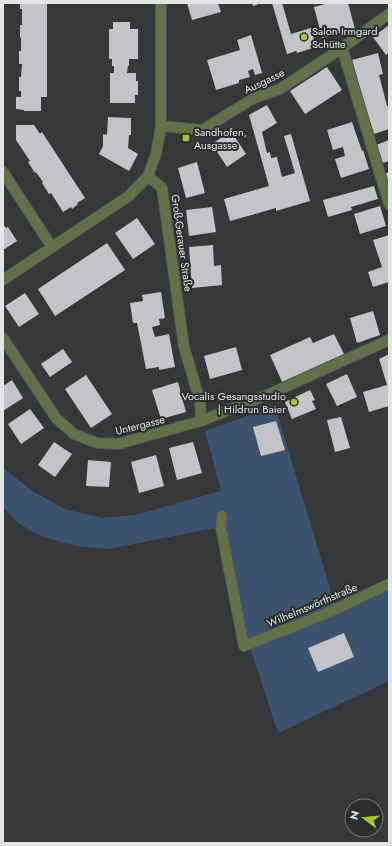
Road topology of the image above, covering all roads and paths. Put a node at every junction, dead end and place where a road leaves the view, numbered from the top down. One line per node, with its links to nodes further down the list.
1 (161, 3): 4 (street)
2 (389, 14): 3 (street, Ausgasse)
3 (342, 48): 4 (street, Ausgasse); 7 (street)
4 (161, 126): 6 (street)
5 (3, 172): 8 (street)
6 (148, 176): 8 (street); 12 (street, Groß-Gerauer Straße)
7 (389, 204)
8 (52, 247): 9 (street)
9 (3, 280)
10 (3, 338): 12 (street, Untergasse)
11 (389, 340): 12 (street, Untergasse)
12 (201, 421)
13 (222, 516): 14 (street, Wilhelmswörthstraße)
14 (389, 584)

